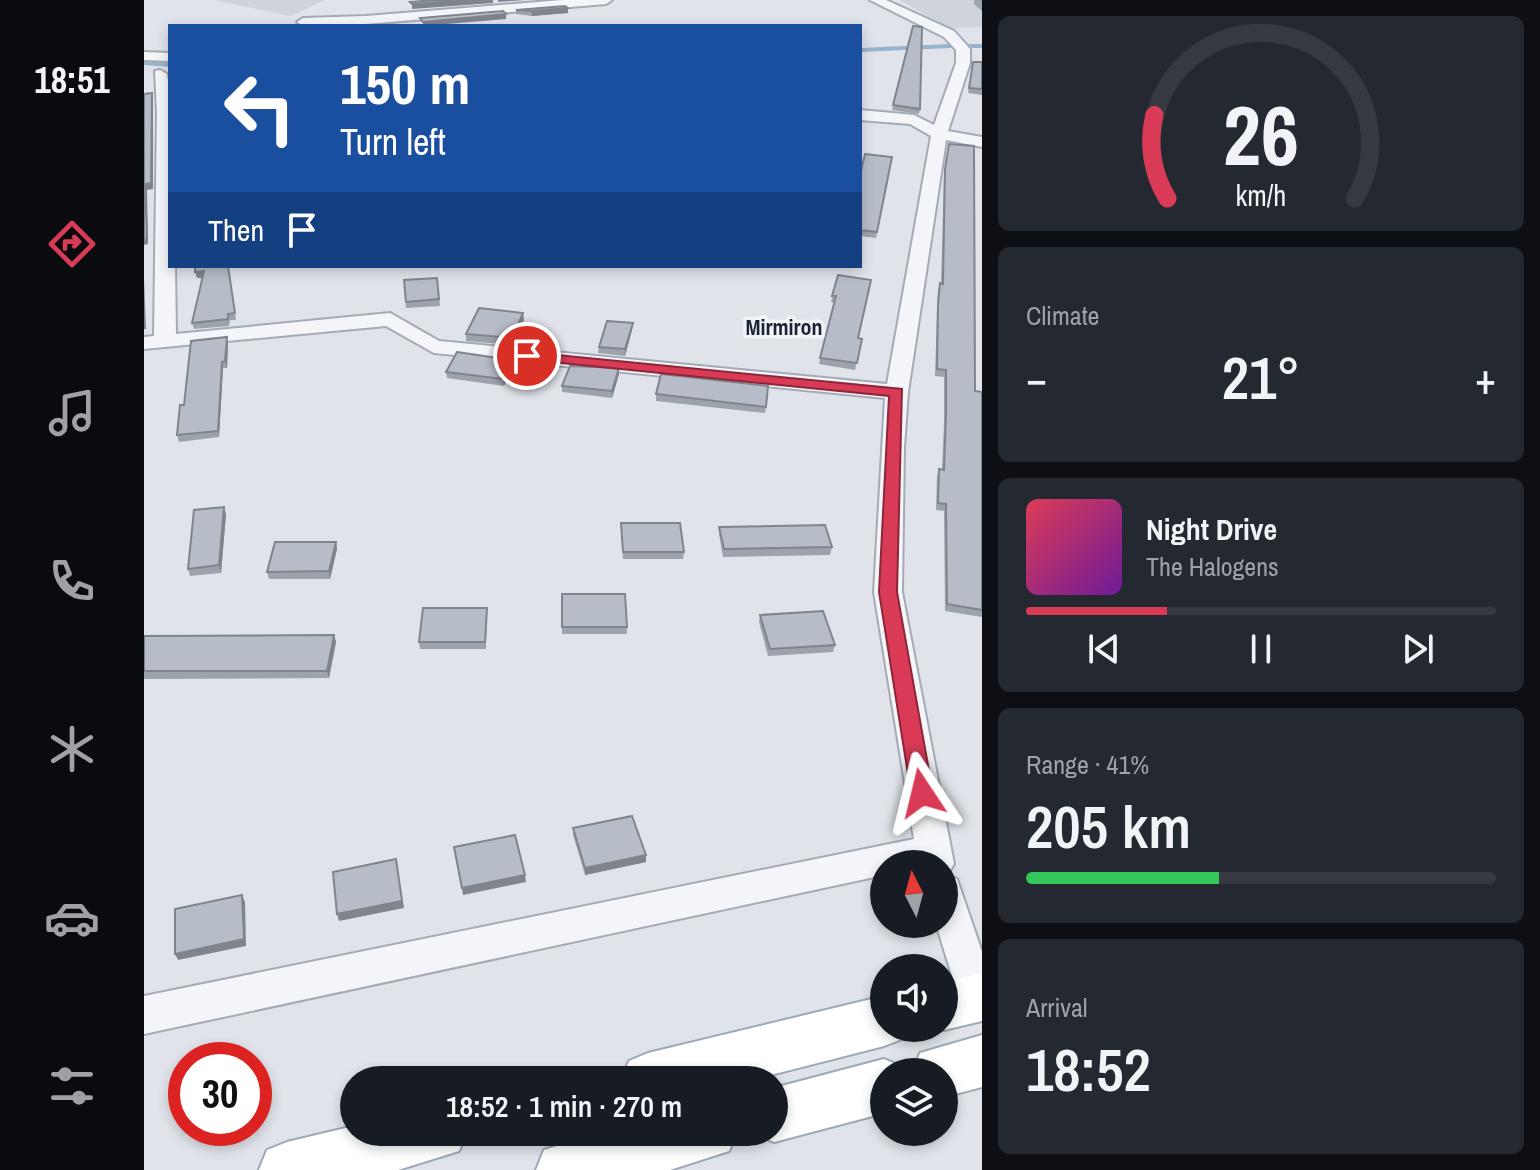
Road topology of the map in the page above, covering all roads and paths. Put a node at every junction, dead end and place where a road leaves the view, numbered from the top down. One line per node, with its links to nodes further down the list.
1 (606, 0): 4 (street)
2 (876, 0): 9 (street)
3 (336, 6): 4 (street)
4 (298, 24)
5 (144, 56): 6 (street)
6 (168, 57)
7 (160, 74): 11 (street)
8 (862, 115): 9 (street)
9 (939, 134): 10 (street); 12 (street)
10 (982, 142)
11 (154, 342): 12 (street)
12 (897, 392): 13 (street)
13 (933, 850)
14 (870, 870): 17 (street)
15 (954, 938): 16 (street)
16 (968, 1000)
17 (144, 1015)
18 (870, 1024): 20 (main road)
19 (982, 1061): 21 (main road)
20 (704, 1066)
21 (958, 1067)
22 (870, 1090): 23 (main road)
23 (788, 1111)
24 (384, 1146): 26 (main road)
25 (656, 1146): 27 (main road)
26 (287, 1170)
27 (564, 1170)

